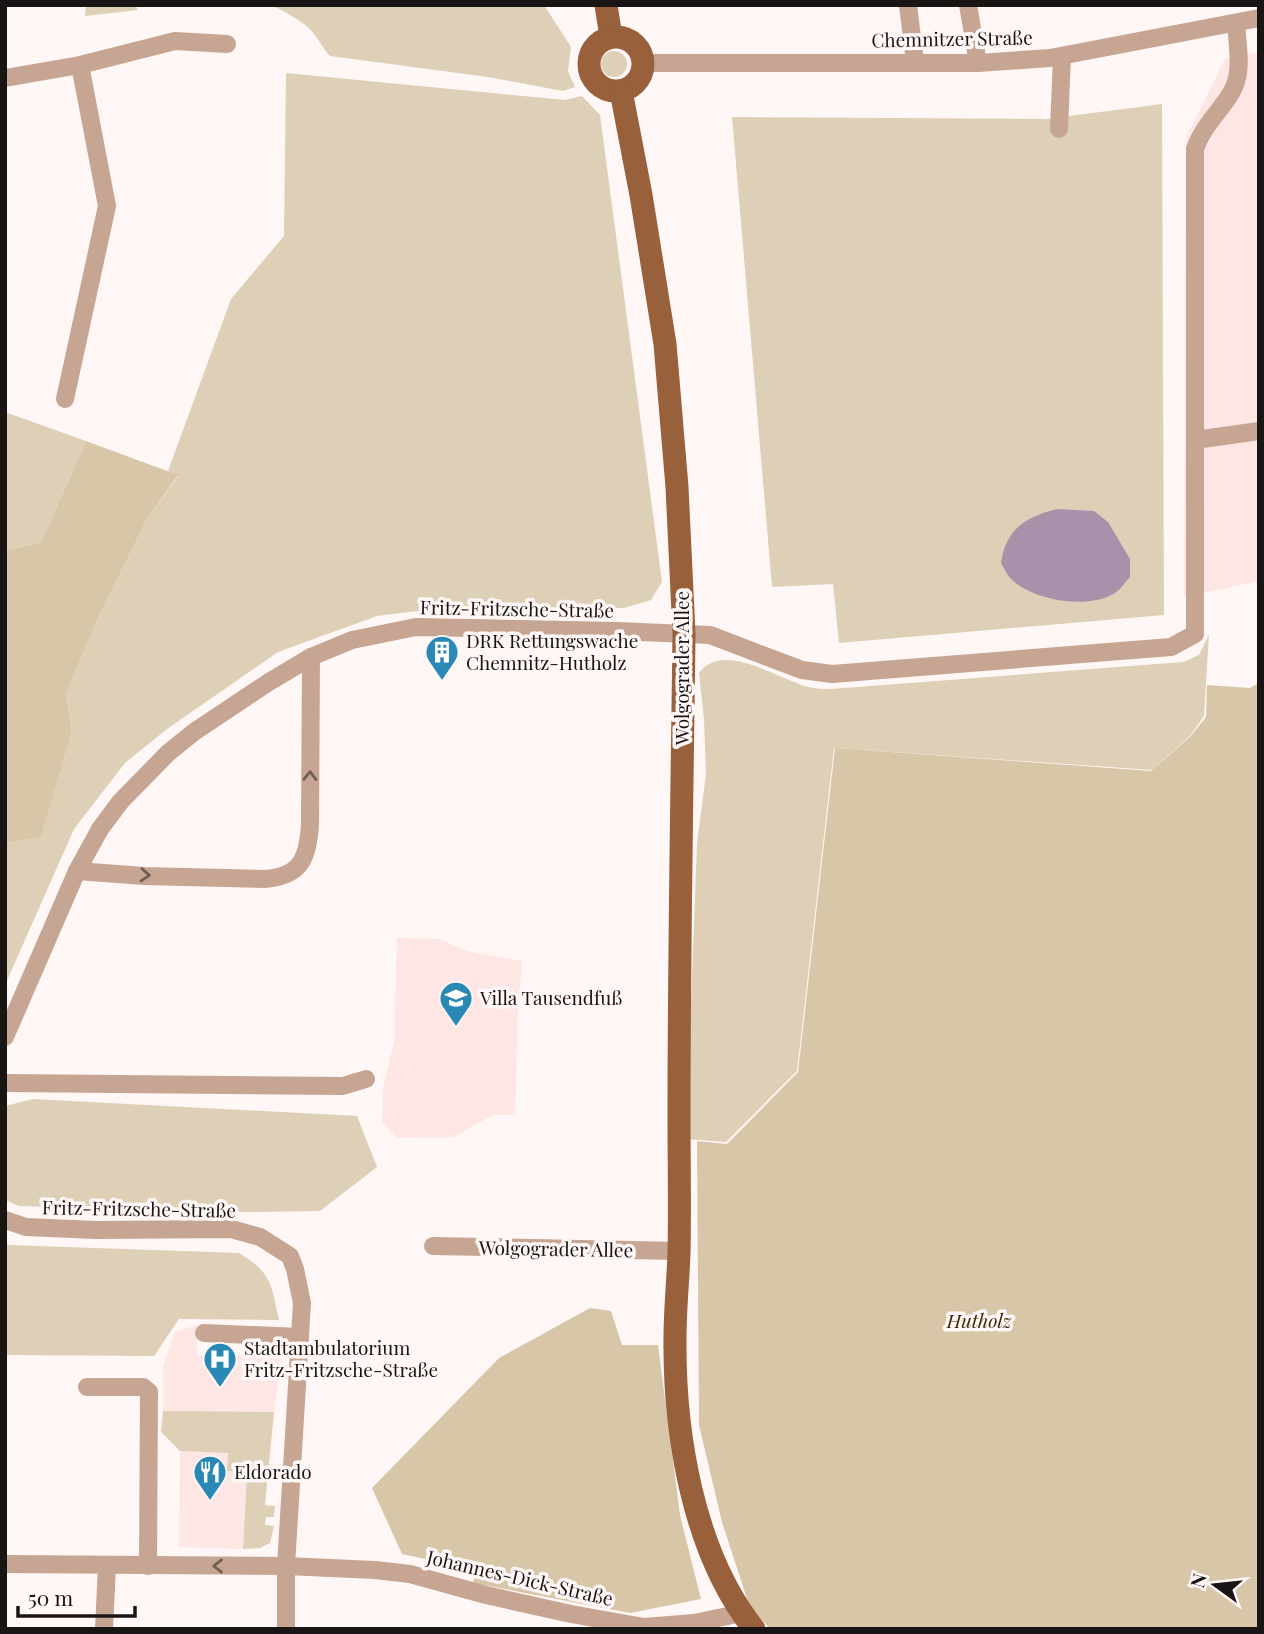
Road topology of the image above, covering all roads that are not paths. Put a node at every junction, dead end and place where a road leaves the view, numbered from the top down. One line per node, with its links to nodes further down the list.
1 (606, 5): 6 (main road)
2 (908, 5): 9 (street)
3 (968, 5): 10 (street)
4 (1259, 18): 5 (street, Chemnitzer Straße)
5 (1236, 23): 8 (street, Chemnitzer Straße); 18 (street)
6 (611, 37): 11 (main road); 14 (main road)
7 (228, 44): 12 (street)
8 (1062, 56): 10 (street, Chemnitzer Straße); 15 (street)
9 (915, 62): 10 (street, Chemnitzer Straße); 11 (street, Chemnitzer Straße)
10 (978, 63)
11 (643, 64): 14 (main road)
12 (80, 65): 13 (street); 16 (street)
13 (5, 78)
14 (621, 90): 19 (main road, Wolgograder Allee)
15 (1059, 130)
16 (65, 400)
17 (1259, 431): 18 (street)
18 (1195, 440): 19 (street, Fritz-Fritzsche-Straße)
19 (684, 634): 20 (street, Fritz-Fritzsche-Straße); 27 (main road, Wolgograder Allee)
20 (311, 657): 21 (street, Fritz-Fritzsche-Straße); 21 (street, one-way to 20)
21 (77, 871): 22 (street, Fritz-Fritzsche-Straße)
22 (5, 1037)
23 (366, 1079): 24 (street)
24 (5, 1083)
25 (5, 1220): 29 (street, Fritz-Fritzsche-Straße)
26 (433, 1246): 27 (street, Wolgograder Allee)
27 (679, 1251): 35 (main road, Wolgograder Allee)
28 (204, 1333): 29 (street)
29 (300, 1337): 34 (street, Fritz-Fritzsche-Straße)
30 (87, 1387): 33 (street)
31 (5, 1564): 32 (street, Johannes-Dick-Straße)
32 (107, 1565): 33 (street, Johannes-Dick-Straße); 36 (street)
33 (148, 1566): 34 (street, Johannes-Dick-Straße, one-way to 33)
34 (286, 1566): 35 (street, Johannes-Dick-Straße); 37 (street)
35 (748, 1621)
36 (104, 1629)
37 (286, 1629)

